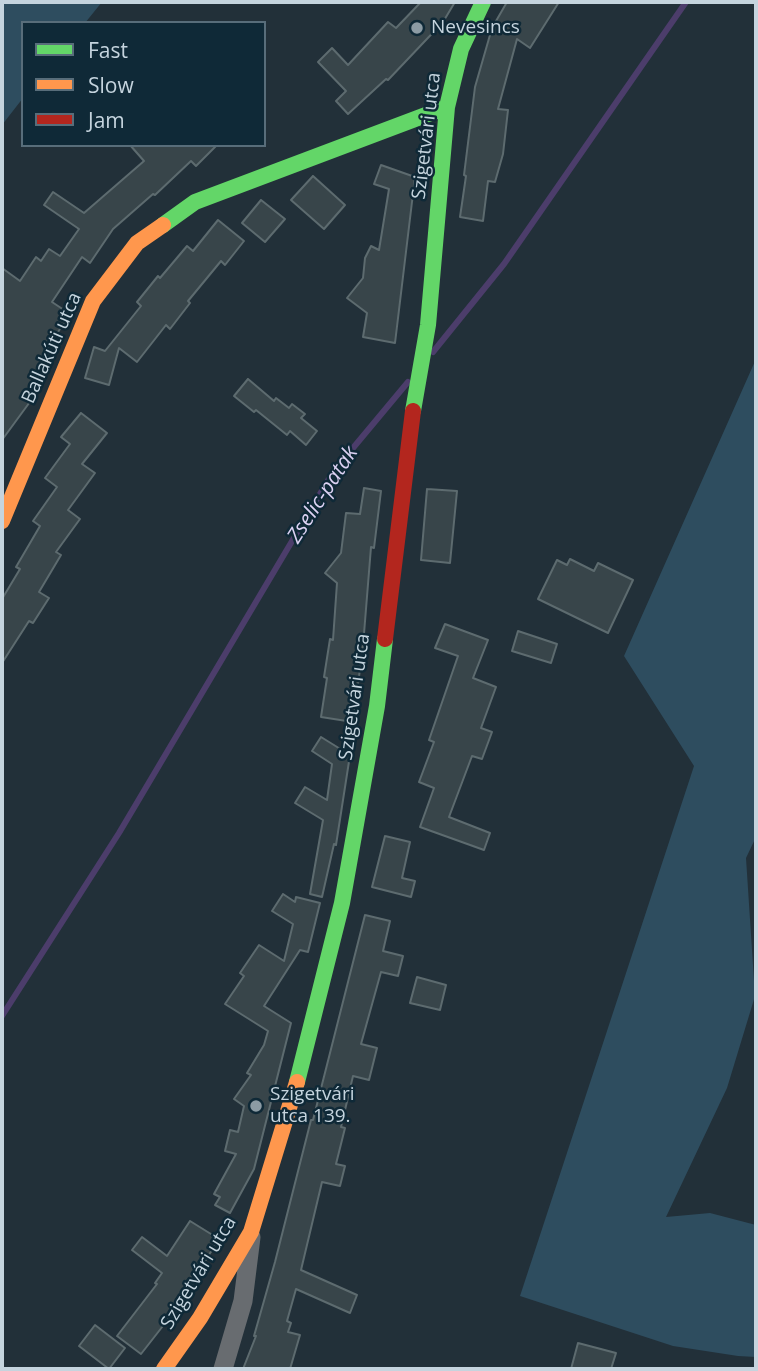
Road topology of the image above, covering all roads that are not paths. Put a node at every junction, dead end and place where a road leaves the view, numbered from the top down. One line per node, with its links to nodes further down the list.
1 (483, 2): 2 (street, Szigetvári utca)
2 (447, 107): 3 (street, Ballakúti utca); 4 (street, Szigetvári utca)
3 (2, 522)
4 (251, 1232): 5 (street, Szigetvári utca); 6 (street)
5 (164, 1369)
6 (223, 1369)

